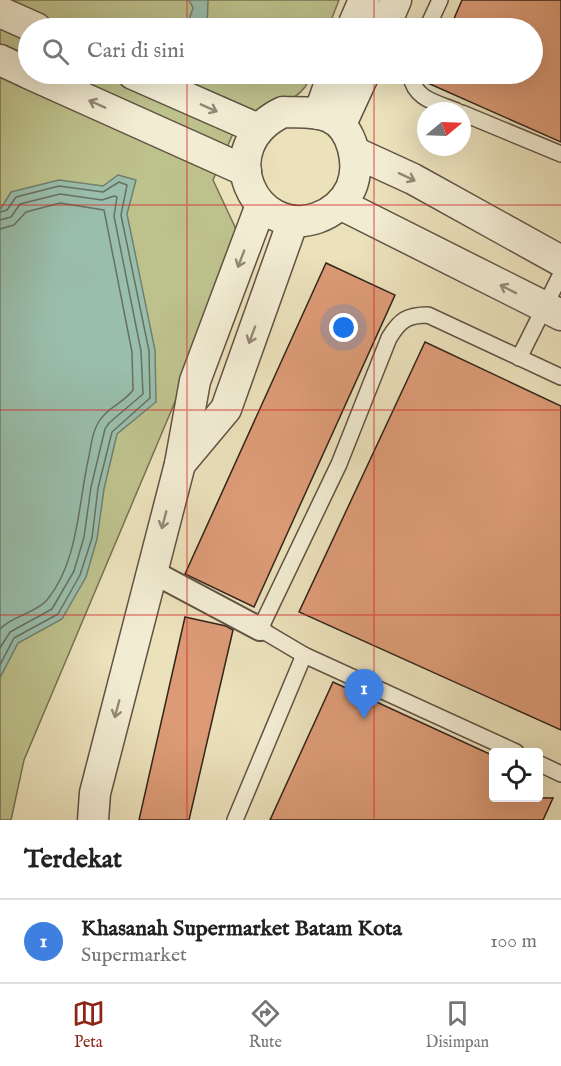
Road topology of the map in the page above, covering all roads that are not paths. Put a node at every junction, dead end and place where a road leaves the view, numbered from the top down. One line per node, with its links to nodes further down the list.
1 (364, 0): 5 (street)
2 (396, 0): 6 (street)
3 (440, 0): 7 (lane)
4 (0, 12): 8 (street)
5 (356, 18)
6 (388, 18)
7 (431, 18)
8 (18, 20)
9 (0, 60): 10 (street)
10 (18, 68)
11 (53, 84): 22 (street, one-way to 11)
12 (156, 84): 19 (street, one-way to 19)
13 (332, 84): 18 (street)
14 (356, 84): 18 (street)
15 (412, 84): 16 (lane)
16 (435, 102)
17 (471, 117): 21 (lane)
18 (330, 119): 19 (street); 20 (street)
19 (258, 129): 22 (street)
20 (354, 152): 23 (street); 26 (street, one-way to 26)
21 (561, 154)
22 (246, 171): 24 (street)
23 (340, 204): 25 (street); 28 (street, one-way to 23)
24 (261, 205): 25 (street); 31 (street, one-way to 31)
25 (293, 220): 31 (street, one-way to 31)
26 (561, 261)
27 (561, 274): 28 (lane)
28 (553, 311): 29 (lane)
29 (519, 358): 30 (lane); 33 (lane)
30 (561, 377)
31 (180, 464): 32 (street, one-way to 32)
32 (151, 572): 33 (street); 38 (street, one-way to 38)
33 (260, 629): 34 (lane)
34 (304, 654): 35 (lane); 39 (lane)
35 (505, 748)
36 (543, 765): 37 (lane)
37 (561, 774)
38 (93, 820)
39 (235, 820)

